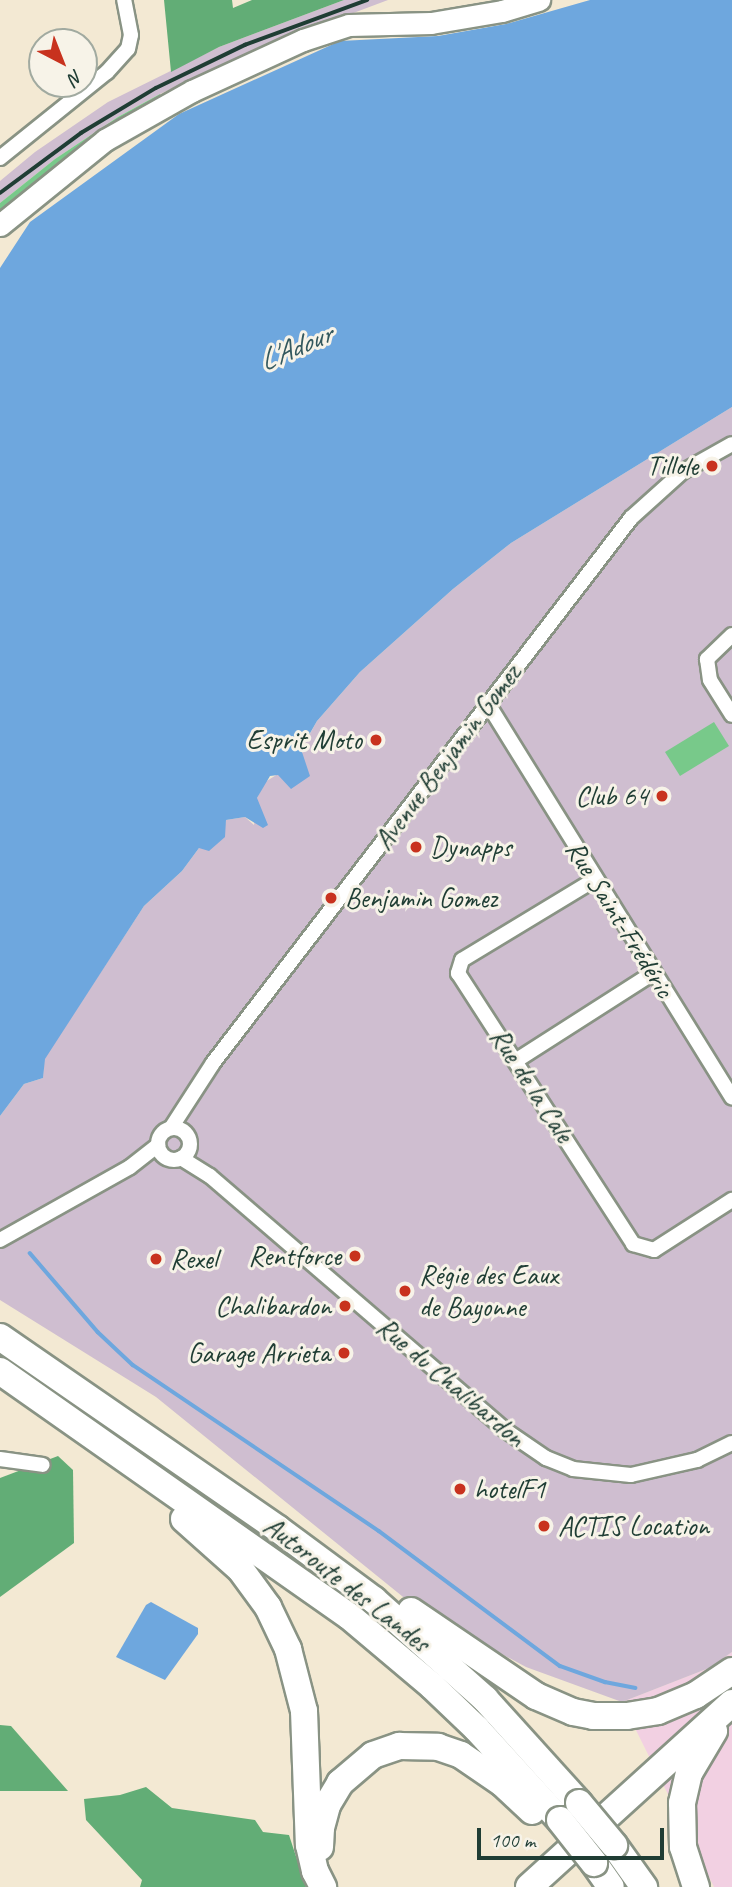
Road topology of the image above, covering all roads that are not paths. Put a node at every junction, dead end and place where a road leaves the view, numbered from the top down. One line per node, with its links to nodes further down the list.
1 (124, 0): 3 (street)
2 (539, 0): 4 (main road)
3 (0, 158)
4 (0, 225)
5 (732, 444): 7 (street, Avenue Benjamin Gomez)
6 (732, 635): 8 (street)
7 (488, 704): 9 (street, Rue Saint-Frédéric); 12 (street, Avenue Benjamin Gomez)
8 (732, 715)
9 (594, 880): 10 (street, Rue Saint-Frédéric); 11 (street, Rue de la Cale)
10 (653, 973): 11 (street); 13 (street, Rue Saint-Frédéric)
11 (517, 1060): 18 (street, Rue de la Cale)
12 (188, 1097): 14 (street, Avenue Benjamin Gomez); 15 (street)
13 (732, 1098)
14 (171, 1128): 15 (street); 16 (street, Avenue Benjamin Gomez)
15 (187, 1134): 17 (street)
16 (161, 1151): 17 (street); 19 (street)
17 (185, 1154): 24 (street, Rue du Chalibardon)
18 (732, 1200)
19 (0, 1240)
20 (0, 1337): 23 (highway, Autoroute des Landes)
21 (0, 1371): 30 (highway, Autoroute des Landes)
22 (0, 1383): 32 (highway)
23 (113, 1415): 27 (highway); 30 (highway, Autoroute des Landes)
24 (732, 1443)
25 (0, 1459): 26 (street)
26 (43, 1465)
27 (732, 1671)
28 (732, 1703): 33 (highway)
29 (732, 1709): 36 (highway)
30 (563, 1817): 31 (highway, Autoroute des Landes, bridge); 32 (highway); 35 (highway, Autoroute des Landes, bridge)
31 (592, 1874): 34 (highway, Autoroute des Landes)
32 (325, 1887)
33 (528, 1887)
34 (611, 1887)
35 (644, 1887)
36 (696, 1887)

